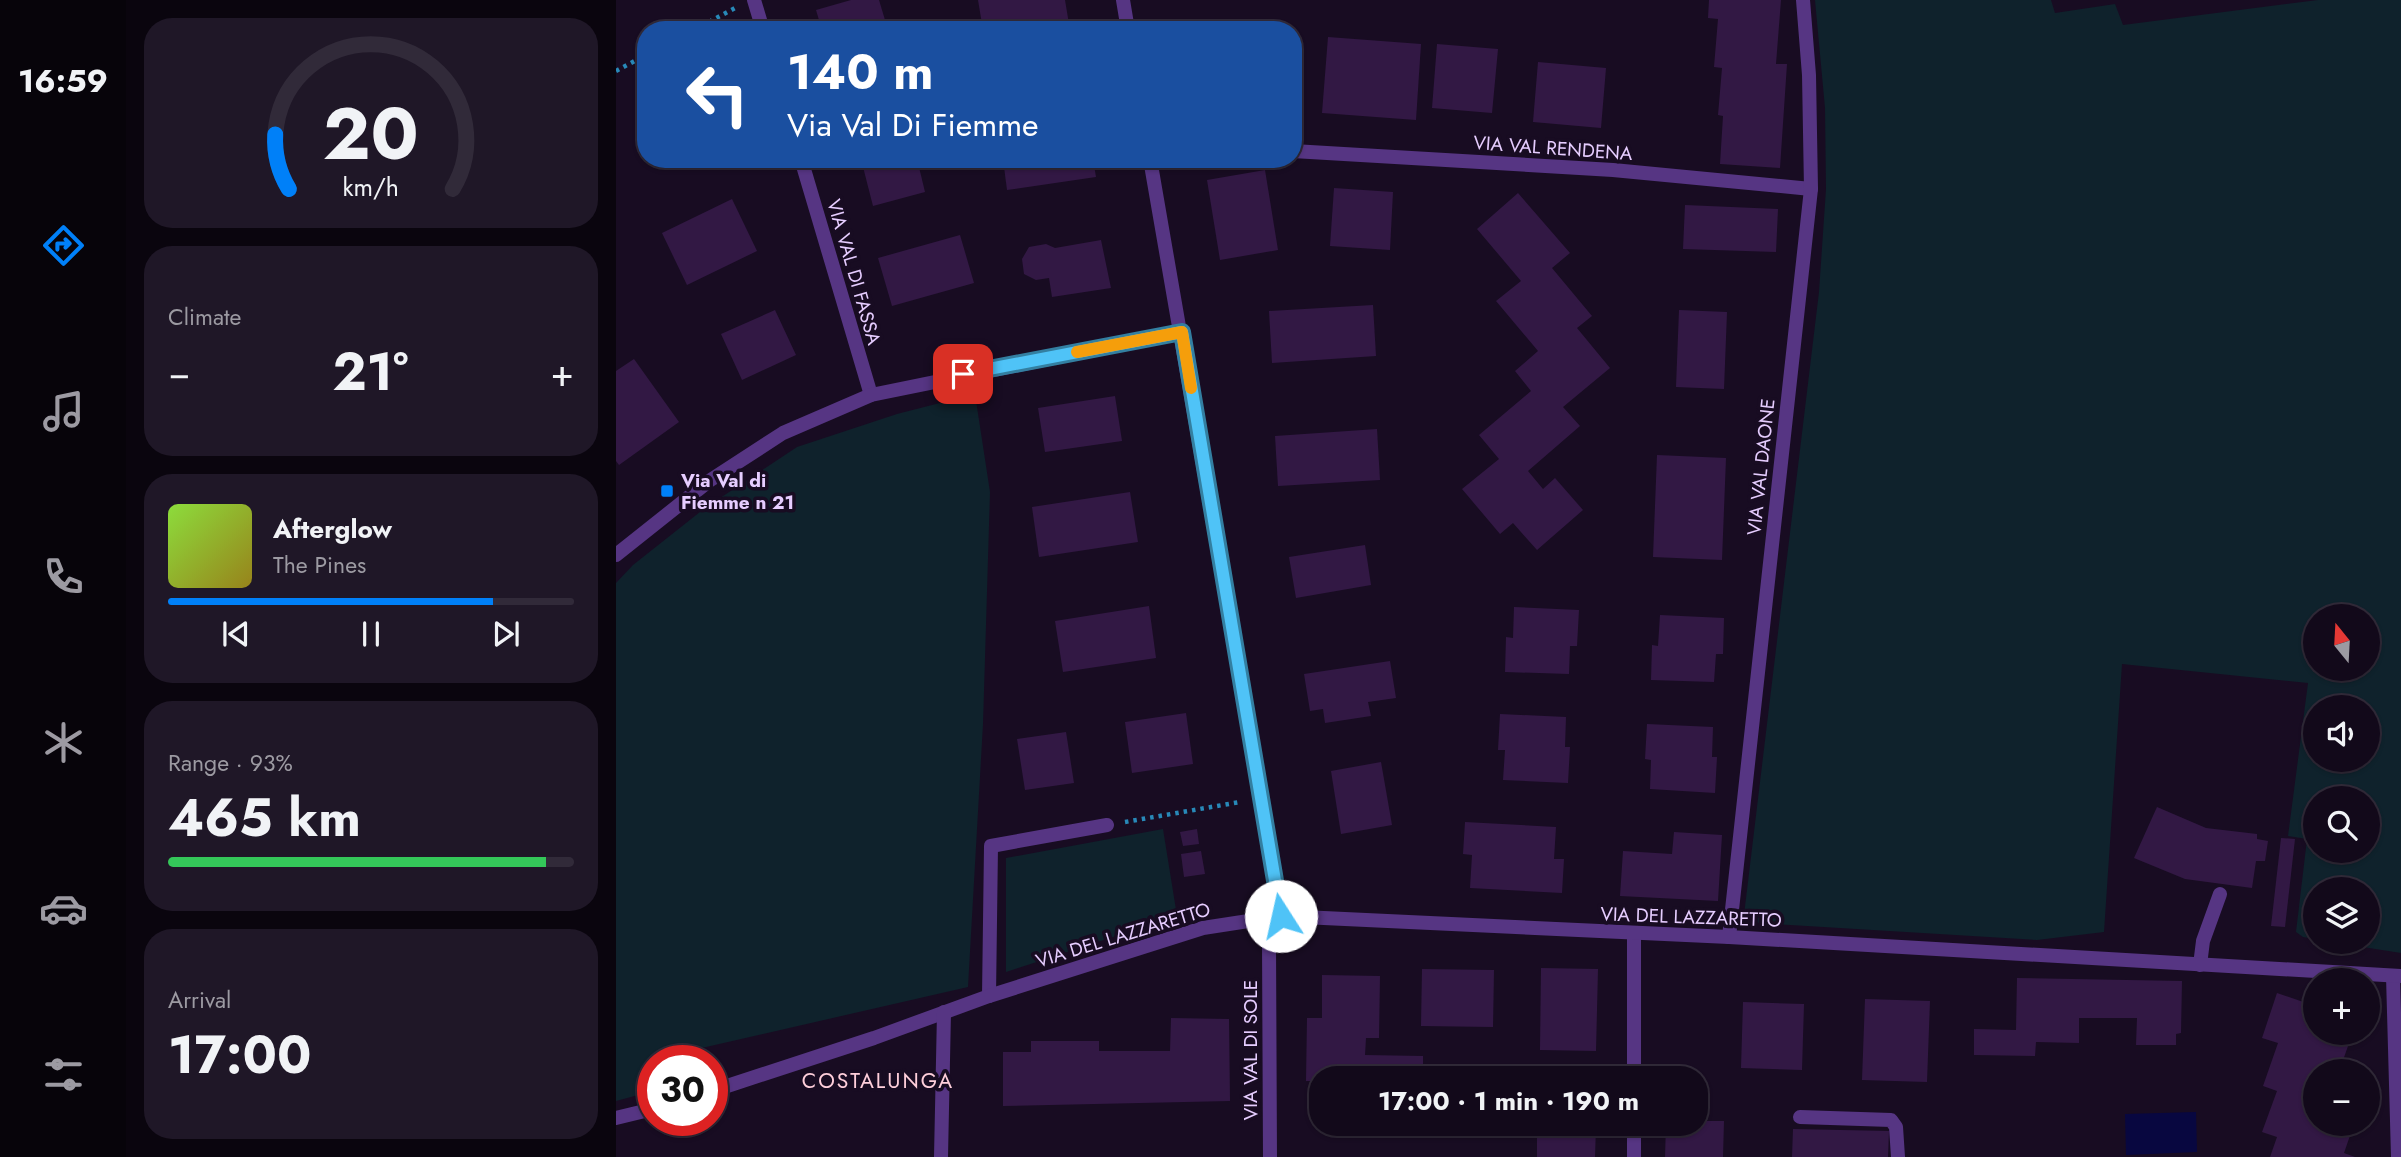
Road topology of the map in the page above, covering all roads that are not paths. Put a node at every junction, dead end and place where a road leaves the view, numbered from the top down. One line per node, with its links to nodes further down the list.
1 (754, 0): 4 (street)
2 (1123, 0): 5 (street)
3 (1803, 0): 9 (street, VIA VAL DAONE)
4 (760, 21)
5 (1126, 21)
6 (1302, 151): 9 (street, VIA VAL RENDENA)
7 (804, 168): 11 (street, VIA VAL DI FASSA)
8 (1152, 168): 10 (street, VIA VAL DI SOLE)
9 (1811, 189): 17 (street, VIA VAL DAONE)
10 (1182, 332): 11 (street); 15 (street, VIA VAL DI SOLE)
11 (871, 395): 12 (street)
12 (619, 546)
13 (1107, 825): 20 (street)
14 (2220, 894): 18 (street)
15 (1281, 916): 16 (street, VIA DEL LAZZARETTO); 20 (street, VIA DEL LAZZARETTO); 29 (street, VIA VAL DI SOLE)
16 (1634, 935): 17 (street, VIA DEL LAZZARETTO); 22 (street)
17 (1729, 937): 18 (street, VIA DEL LAZZARETTO)
18 (2200, 965): 19 (street, VIA DEL LAZZARETTO)
19 (2397, 976): 32 (street)
20 (989, 996): 21 (street, VIA DEL LAZZARETTO)
21 (944, 1012): 23 (street, VIA DEL LAZZARETTO); 28 (street)
22 (1634, 1066)
23 (728, 1086)
24 (637, 1113): 26 (street)
25 (1800, 1117): 31 (street)
26 (616, 1118)
27 (1634, 1136): 30 (street)
28 (941, 1157)
29 (1270, 1157)
30 (1634, 1157)
31 (1898, 1157)
32 (2398, 1157)

